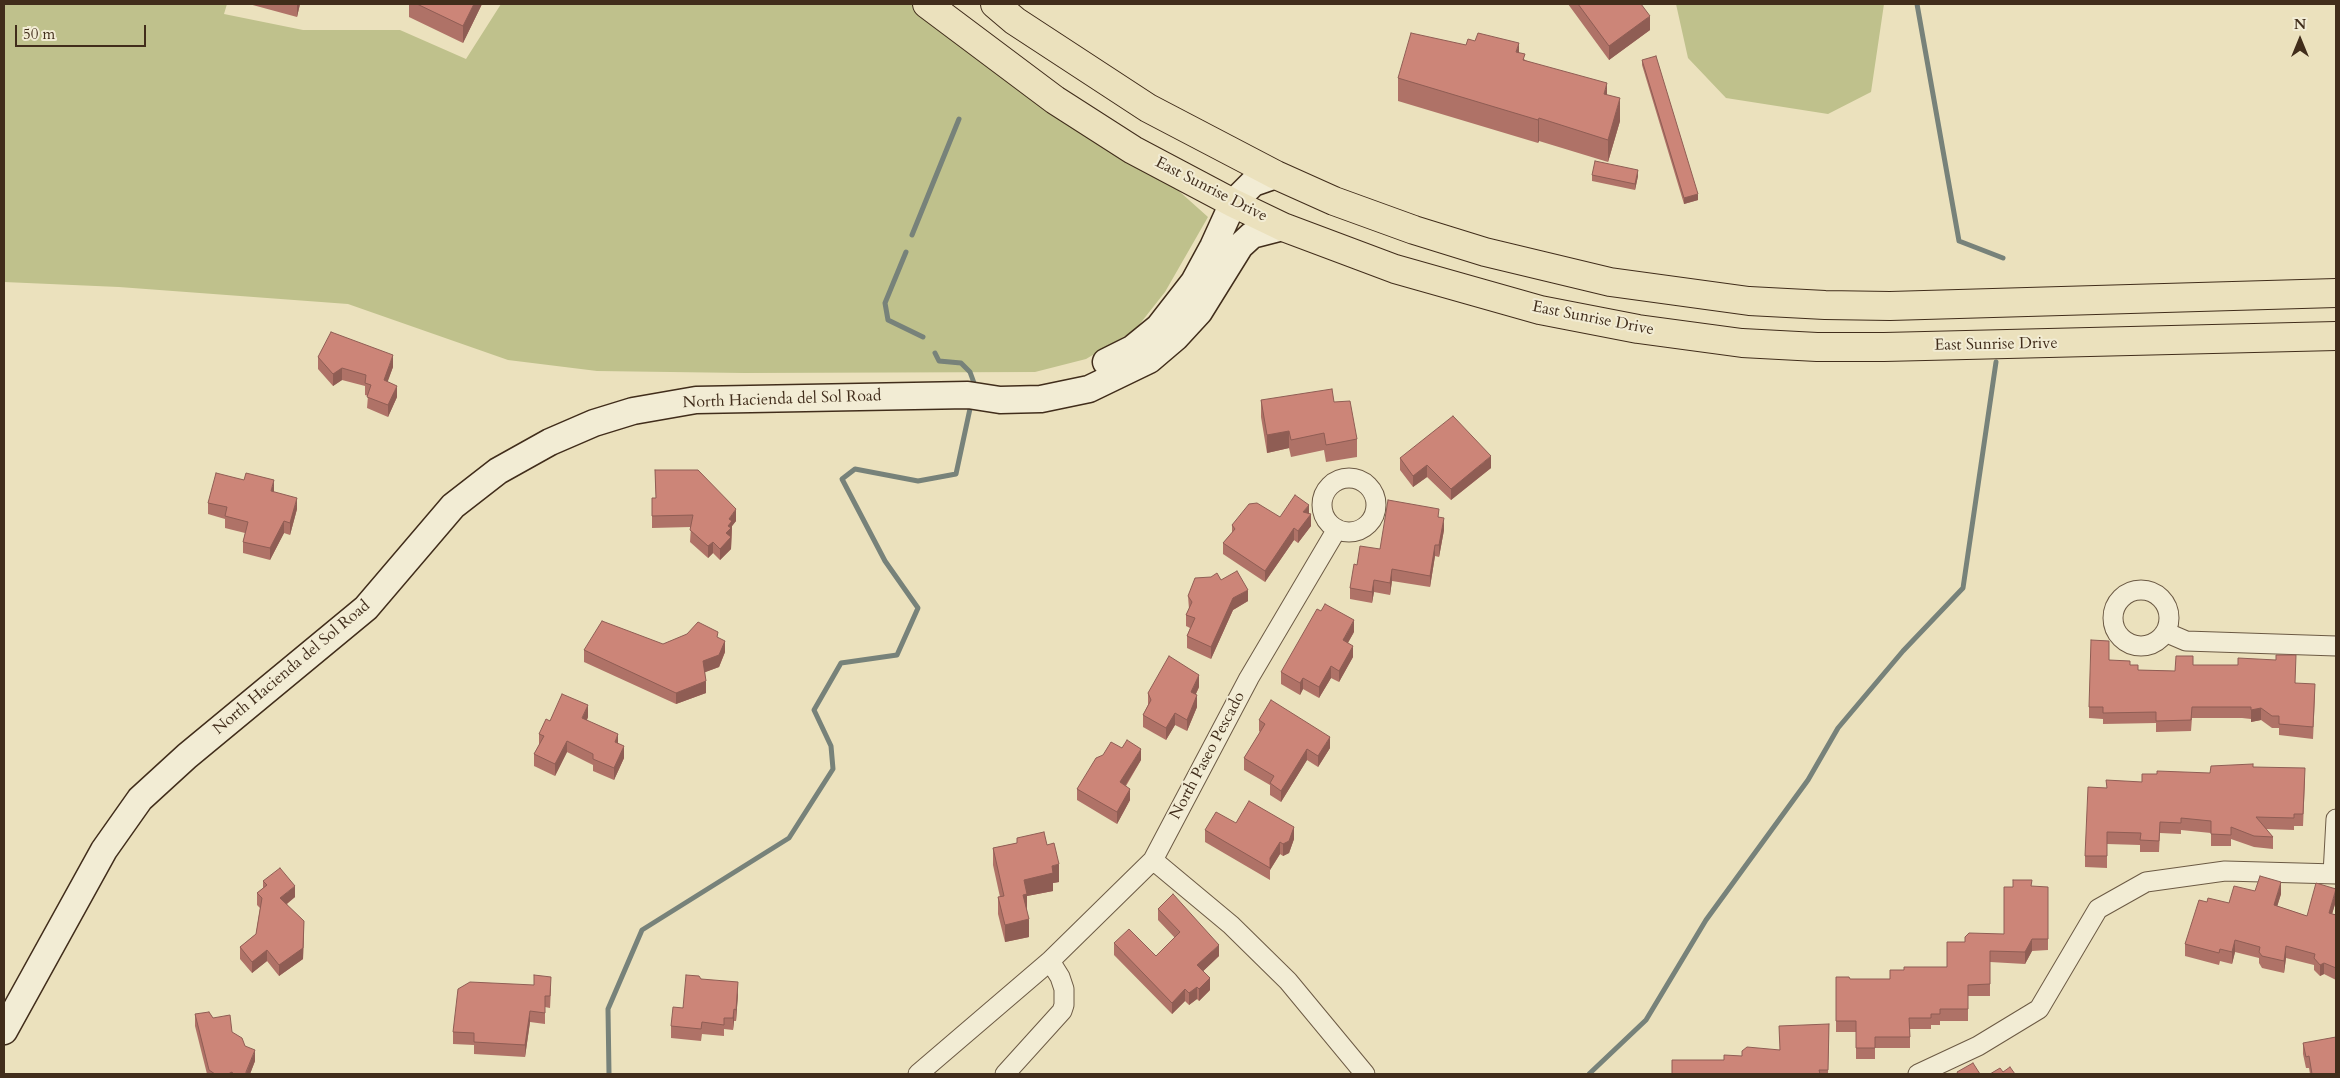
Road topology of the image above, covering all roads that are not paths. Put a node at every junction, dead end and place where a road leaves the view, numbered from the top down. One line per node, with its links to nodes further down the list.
1 (927, 4): 4 (main road, East Sunrise Drive)
2 (995, 4): 3 (main road)
3 (1276, 175): 4 (street, North Hacienda del Sol Road); 7 (main road)
4 (1232, 203): 5 (main road, East Sunrise Drive); 10 (street, North Hacienda del Sol Road)
5 (1283, 227): 9 (main road, East Sunrise Drive); 10 (street, North Hacienda del Sol Road)
6 (2336, 293): 7 (main road)
7 (1749, 301): 9 (main road)
8 (2336, 336): 9 (main road, East Sunrise Drive)
9 (1742, 343)
10 (968, 395): 18 (street, North Hacienda del Sol Road)
11 (1337, 529): 15 (street, North Paseo Pescado)
12 (2165, 632): 13 (street)
13 (2336, 646)
14 (2336, 819): 16 (street)
15 (1153, 860): 17 (street, North Paseo Pescado); 21 (street)
16 (2335, 874): 22 (street)
17 (1050, 961): 19 (street, North Paseo Pescado); 20 (street)
18 (4, 1031)
19 (918, 1074)
20 (1005, 1074)
21 (1365, 1074)
22 (1918, 1074)

